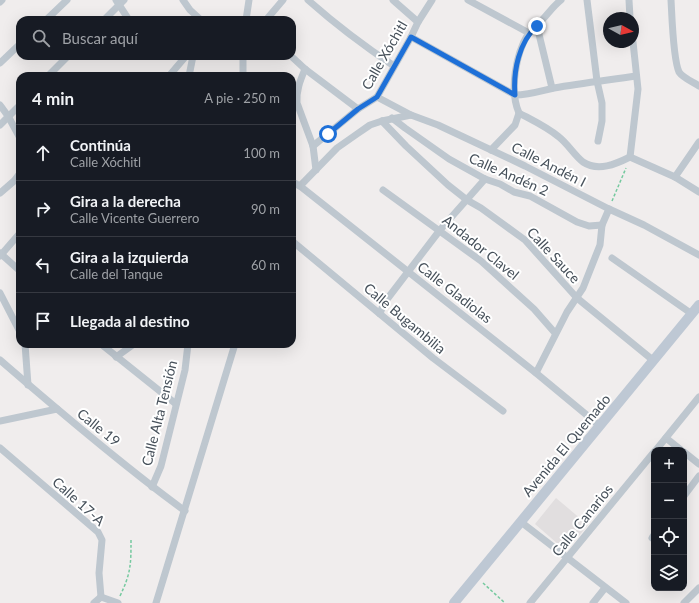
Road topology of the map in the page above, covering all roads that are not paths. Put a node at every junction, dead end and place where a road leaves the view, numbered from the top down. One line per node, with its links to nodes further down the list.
1 (2, 0): 14 (street)
2 (67, 0): 17 (street)
3 (183, 0): 20 (street)
4 (249, 0): 21 (street)
5 (283, 0): 22 (street)
6 (308, 0): 35 (street)
7 (393, 0): 23 (street)
8 (432, 0): 23 (street, Calle Xóchitl)
9 (468, 0): 25 (street)
10 (560, 0): 24 (street)
11 (587, 0): 42 (street)
12 (628, 0): 16 (street)
13 (671, 0): 43 (street)
14 (0, 2)
15 (120, 2): 18 (street); 19 (street)
16 (629, 12)
17 (50, 16)
18 (108, 16)
19 (127, 16)
20 (197, 16)
21 (247, 16)
22 (269, 16)
23 (418, 22): 26 (street, Calle Xóchitl)
24 (537, 26): 25 (street); 44 (street)
25 (529, 33): 45 (street)
26 (411, 37): 35 (street, Calle Xóchitl); 45 (street)
27 (16, 48): 34 (street)
28 (634, 48): 41 (street)
29 (64, 60): 37 (street)
30 (183, 60): 38 (street)
31 (192, 60): 39 (street)
32 (243, 60): 40 (street)
33 (295, 60): 36 (street)
34 (0, 63)
35 (394, 66): 46 (street, Calle Xóchitl)
36 (305, 69): 49 (street); 59 (street)
37 (52, 72)
38 (172, 72)
39 (190, 72)
40 (243, 72)
41 (636, 76): 42 (street); 61 (street)
42 (597, 81): 44 (street); 57 (street)
43 (699, 86)
44 (552, 88): 45 (street)
45 (515, 95): 50 (street)
46 (377, 97): 49 (street, Calle Xóchitl); 51 (street)
47 (0, 104): 52 (street)
48 (16, 109): 52 (street)
49 (358, 109): 59 (street, Calle Xóchitl)
50 (519, 113): 60 (street); 61 (street)
51 (411, 115): 53 (street, Calle Andén I); 60 (street, Calle Andén I)
52 (8, 116): 55 (street); 56 (street)
53 (392, 118): 54 (street, Calle Andén I); 65 (street, Calle Andén 2)
54 (382, 121): 62 (street, Calle Andén I); 71 (street, Calle Sauce)
55 (0, 126)
56 (16, 131)
57 (598, 141)
58 (699, 142): 63 (street)
59 (313, 146): 62 (street)
60 (491, 150): 72 (street, Calle Andén I)
61 (630, 156): 63 (street)
62 (316, 170): 67 (street)
63 (675, 177): 69 (street)
64 (16, 178): 70 (street)
65 (485, 179): 71 (street); 73 (street, Calle Andén 2)
66 (296, 184): 67 (street, Calle Gladiolas)
67 (300, 186): 81 (street, Calle Gladiolas)
68 (383, 190): 74 (street, Andador Clavel)
69 (699, 192)
70 (0, 193)
71 (467, 200): 74 (street); 83 (street, Calle Sauce)
72 (609, 209): 73 (street); 78 (street, Calle Andén I)
73 (602, 225): 83 (street)
74 (440, 230): 81 (street); 88 (street, Andador Clavel)
75 (16, 237): 77 (street)
76 (296, 245): 85 (street, Calle Bugambilia)
77 (0, 254): 80 (street)
78 (699, 255)
79 (612, 258): 86 (street)
80 (16, 268)
81 (408, 272): 85 (street); 97 (street, Calle Gladiolas)
82 (0, 294): 87 (street)
83 (576, 298): 88 (street); 96 (street, Calle Sauce)
84 (699, 305): 86 (main road, Avenida El Quemado)
85 (380, 314): 102 (street, Calle Bugambilia)
86 (692, 314): 96 (main road, Avenida El Quemado)
87 (16, 324)
88 (555, 333): 97 (street)
89 (25, 348): 98 (street)
90 (106, 348): 94 (street)
91 (128, 348): 94 (street)
92 (188, 348): 100 (street, Calle Alta Tensión)
93 (234, 348): 115 (street)
94 (116, 357): 100 (street)
95 (0, 360): 98 (street, Calle 19)
96 (654, 361): 104 (main road, Avenida El Quemado)
97 (536, 372): 104 (street, Calle Gladiolas)
98 (28, 385): 101 (street, Calle 19)
99 (699, 397): 105 (street, Calle Canarios)
100 (176, 404): 113 (street, Calle Alta Tensión)
101 (57, 409): 103 (street); 113 (street, Calle 19)
102 (502, 411)
103 (0, 421)
104 (600, 426): 116 (main road, Avenida El Quemado)
105 (666, 438): 106 (street, Calle Canarios); 107 (street)
106 (658, 447)
107 (677, 447)
108 (0, 448): 120 (street, Calle 17-A)
109 (687, 454): 111 (street)
110 (651, 456): 117 (street, Calle Canarios)
111 (699, 464)
112 (699, 476): 114 (street)
113 (152, 487): 115 (street, Calle 19)
114 (687, 492)
115 (185, 511): 123 (street)
116 (521, 522): 117 (street); 124 (main road, Avenida El Quemado)
117 (567, 559): 118 (street); 125 (street, Calle Canarios)
118 (605, 588): 126 (street); 127 (street)
119 (699, 588): 128 (street)
120 (101, 597): 121 (street); 122 (street)
121 (94, 603)
122 (117, 603)
123 (156, 603)
124 (454, 603)
125 (530, 603)
126 (593, 603)
127 (626, 603)
128 (684, 603)

